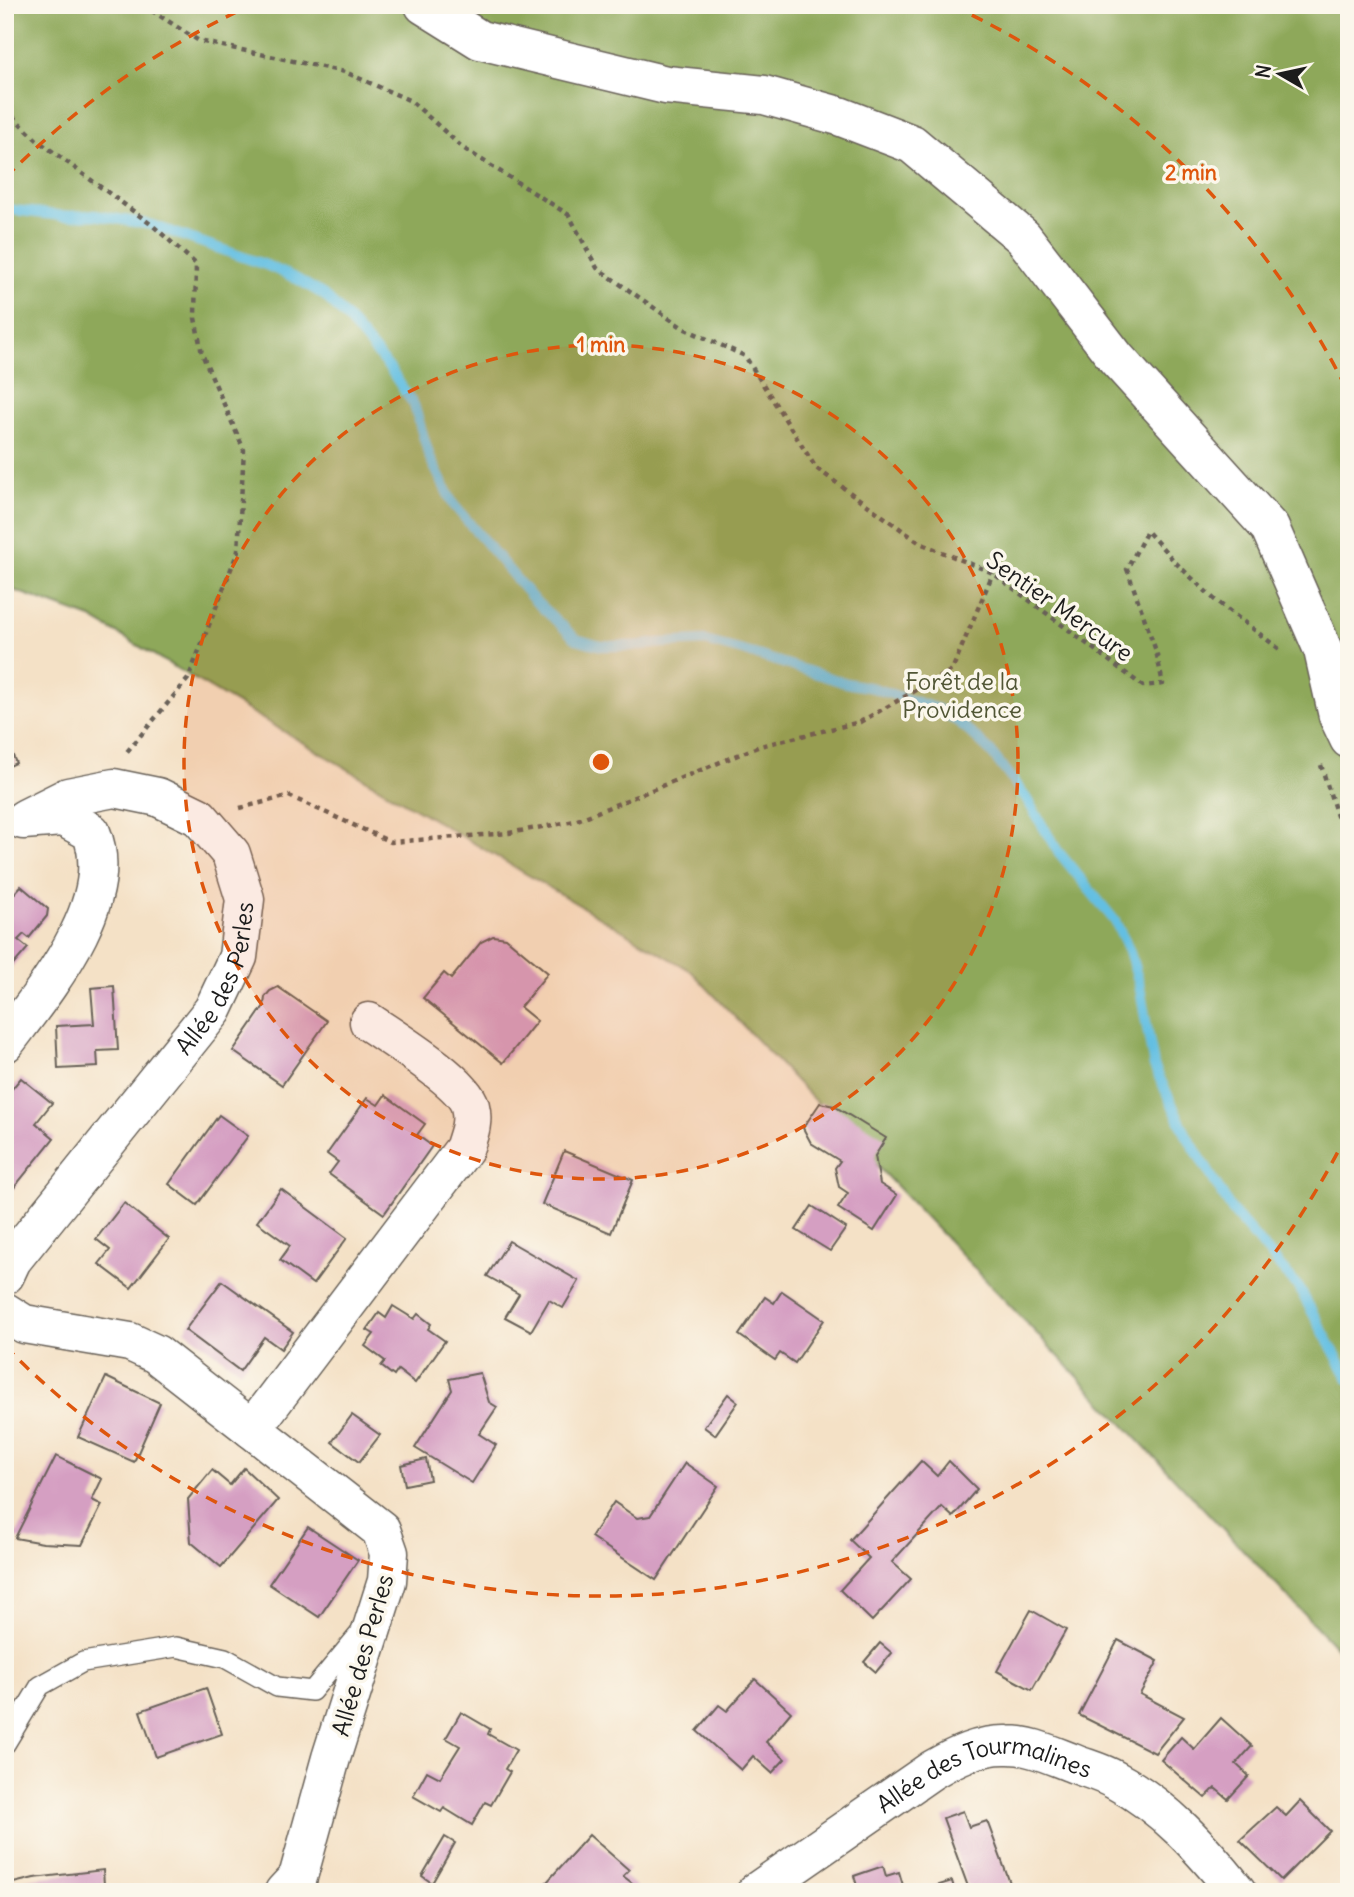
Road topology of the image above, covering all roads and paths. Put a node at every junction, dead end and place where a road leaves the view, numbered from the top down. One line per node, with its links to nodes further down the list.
1 (144, 5): 4 (path, Sentier Mercure)
2 (424, 5): 6 (street)
3 (5, 109): 7 (path)
4 (993, 573): 5 (path, Sentier Mercure); 8 (path)
5 (1286, 654)
6 (1333, 746): 9 (path)
7 (93, 792): 8 (street, Allée des Perles); 10 (street, Allée des Perles)
8 (200, 817): 13 (street, Allée des Perles)
9 (1349, 818)
10 (15, 824): 12 (street, Allée des Perles)
11 (369, 1022): 15 (street)
12 (5, 1043)
13 (5, 1275)
14 (5, 1312): 15 (street, Allée des Perles)
15 (252, 1429): 16 (street, Allée des Perles)
16 (375, 1616): 17 (lane); 18 (street, Allée des Perles)
17 (5, 1744)
18 (284, 1892)
19 (756, 1892): 20 (street, Allée des Tourmalines)
20 (1237, 1892)

